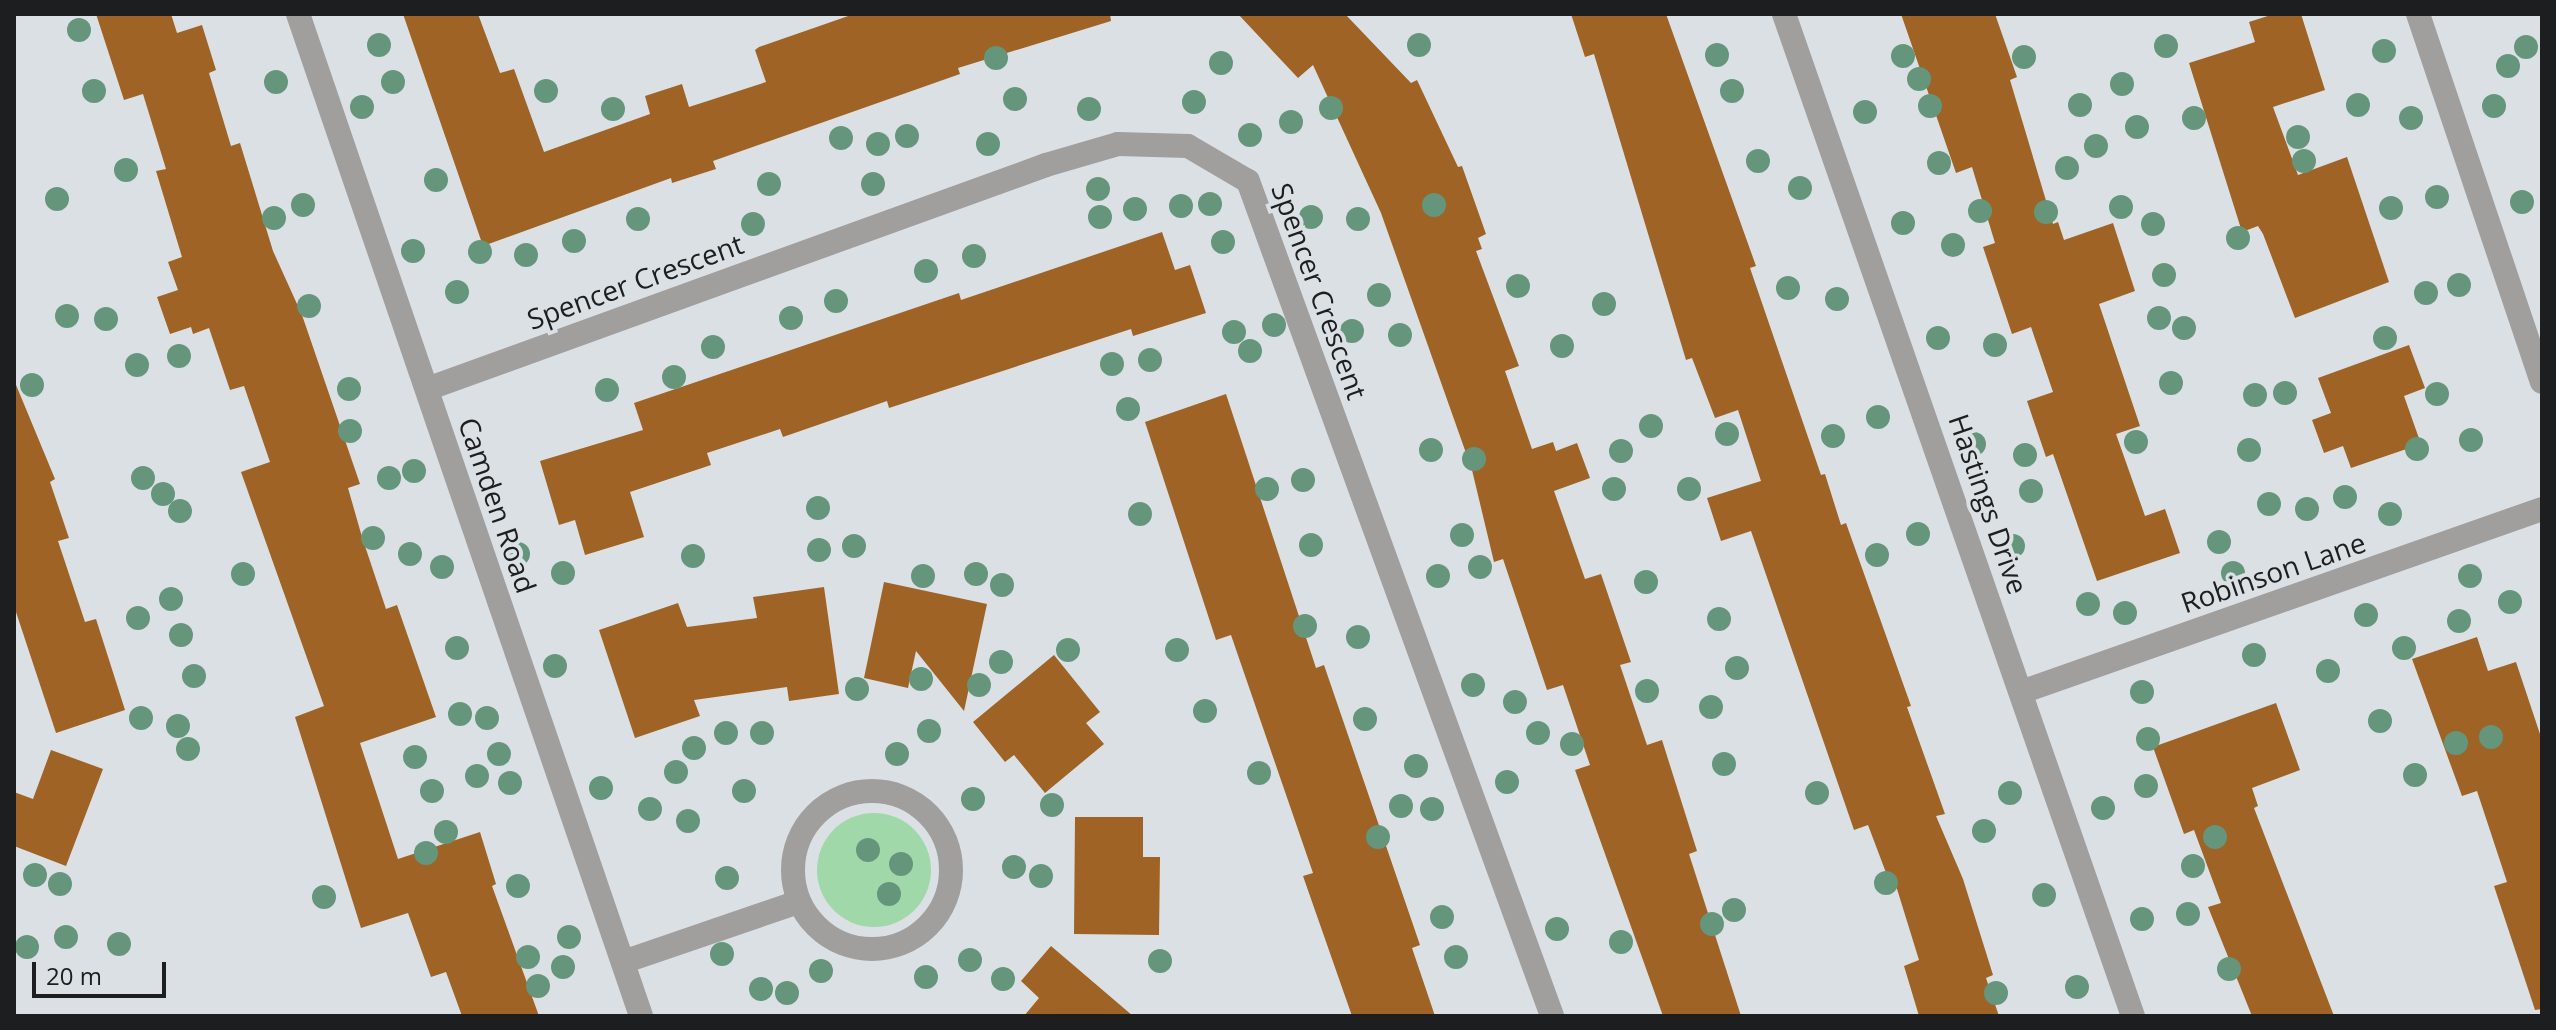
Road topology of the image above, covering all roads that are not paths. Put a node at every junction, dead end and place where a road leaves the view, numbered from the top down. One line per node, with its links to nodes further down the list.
1 (298, 14): 5 (street, Camden Road)
2 (1784, 14): 7 (street, Hastings Drive)
3 (2418, 14): 4 (street)
4 (2542, 382)
5 (427, 389): 9 (street, Camden Road); 11 (street, Spencer Crescent)
6 (2542, 509): 7 (street, Robinson Lane)
7 (2024, 691): 12 (street, Hastings Drive)
8 (798, 902): 8 (street); 9 (street)
9 (623, 962): 10 (street, Camden Road)
10 (641, 1016)
11 (1552, 1016)
12 (2133, 1016)

